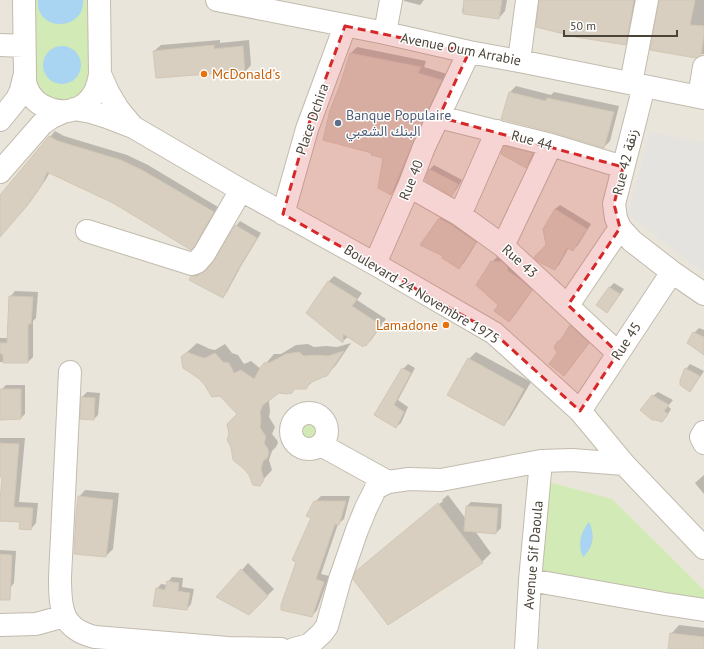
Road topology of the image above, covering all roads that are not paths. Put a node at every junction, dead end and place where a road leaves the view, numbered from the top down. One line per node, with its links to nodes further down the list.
1 (24, 0): 11 (street)
2 (217, 0): 7 (street, Avenue Oum Arrabie)
3 (391, 0): 9 (street)
4 (527, 0): 13 (street)
5 (647, 0): 17 (street, Rue 42 زنقة)
6 (102, 6): 16 (street)
7 (278, 6): 8 (street, Avenue Oum Arrabie)
8 (345, 26): 9 (street, Avenue Oum Arrabie); 29 (street, Place Dchira)
9 (385, 33): 12 (street, Avenue Oum Arrabie)
10 (0, 45): 11 (street)
11 (24, 46): 15 (street)
12 (469, 52): 13 (street, Avenue Oum Arrabie); 20 (street, Rue 40)
13 (519, 61): 17 (street, Avenue Oum Arrabie)
14 (704, 67): 18 (street)
15 (24, 74): 19 (street); 21 (street)
16 (100, 74): 19 (street); 22 (street, Boulevard 24 Novembre 1975)
17 (638, 84): 18 (street, Avenue Oum Arrabie); 25 (street, Rue 42 زنقة)
18 (701, 97)
19 (69, 111): 22 (street, Boulevard 24 Novembre 1975); 26 (street)
20 (439, 116): 23 (street, Rue 44); 27 (street, Rue 40)
21 (0, 120)
22 (133, 126): 28 (street, Boulevard 24 Novembre 1975)
23 (497, 131): 24 (street, Rue 44); 30 (street)
24 (551, 145): 25 (street, Rue 44); 33 (street)
25 (623, 167): 31 (street, Rue 42 زنقة)
26 (0, 172)
27 (409, 186): 30 (street, Rue 43); 34 (street, Rue 40)
28 (241, 190): 29 (street, Boulevard 24 Novembre 1975); 32 (street)
29 (283, 214): 34 (street, Boulevard 24 Novembre 1975)
30 (460, 215): 33 (street, Rue 43)
31 (620, 228): 35 (street, Rue 42 زنقة); 37 (street)
32 (87, 231)
33 (503, 246): 37 (street, Rue 43)
34 (375, 264): 40 (street, Boulevard 24 Novembre 1975)
35 (672, 272): 36 (street, Rue 42 زنقة); 38 (street, Rue 45)
36 (704, 294)
37 (568, 305): 38 (street, Rue 43)
38 (618, 353): 40 (street, Rue 45)
39 (70, 372): 50 (street)
40 (580, 411): 45 (street, Boulevard 24 Novembre 1975)
41 (704, 432): 42 (street)
42 (704, 443)
43 (321, 445): 46 (street)
44 (541, 462): 45 (street); 46 (street); 48 (street, Avenue Sif Daoula)
45 (624, 464): 47 (street, Boulevard 24 Novembre 1975)
46 (388, 482): 53 (street)
47 (704, 548)
48 (530, 580): 49 (street); 54 (street, Avenue Sif Daoula)
49 (704, 610)
50 (65, 616): 51 (street); 52 (street)
51 (0, 625)
52 (228, 648): 53 (street)
53 (299, 649)
54 (526, 649)

